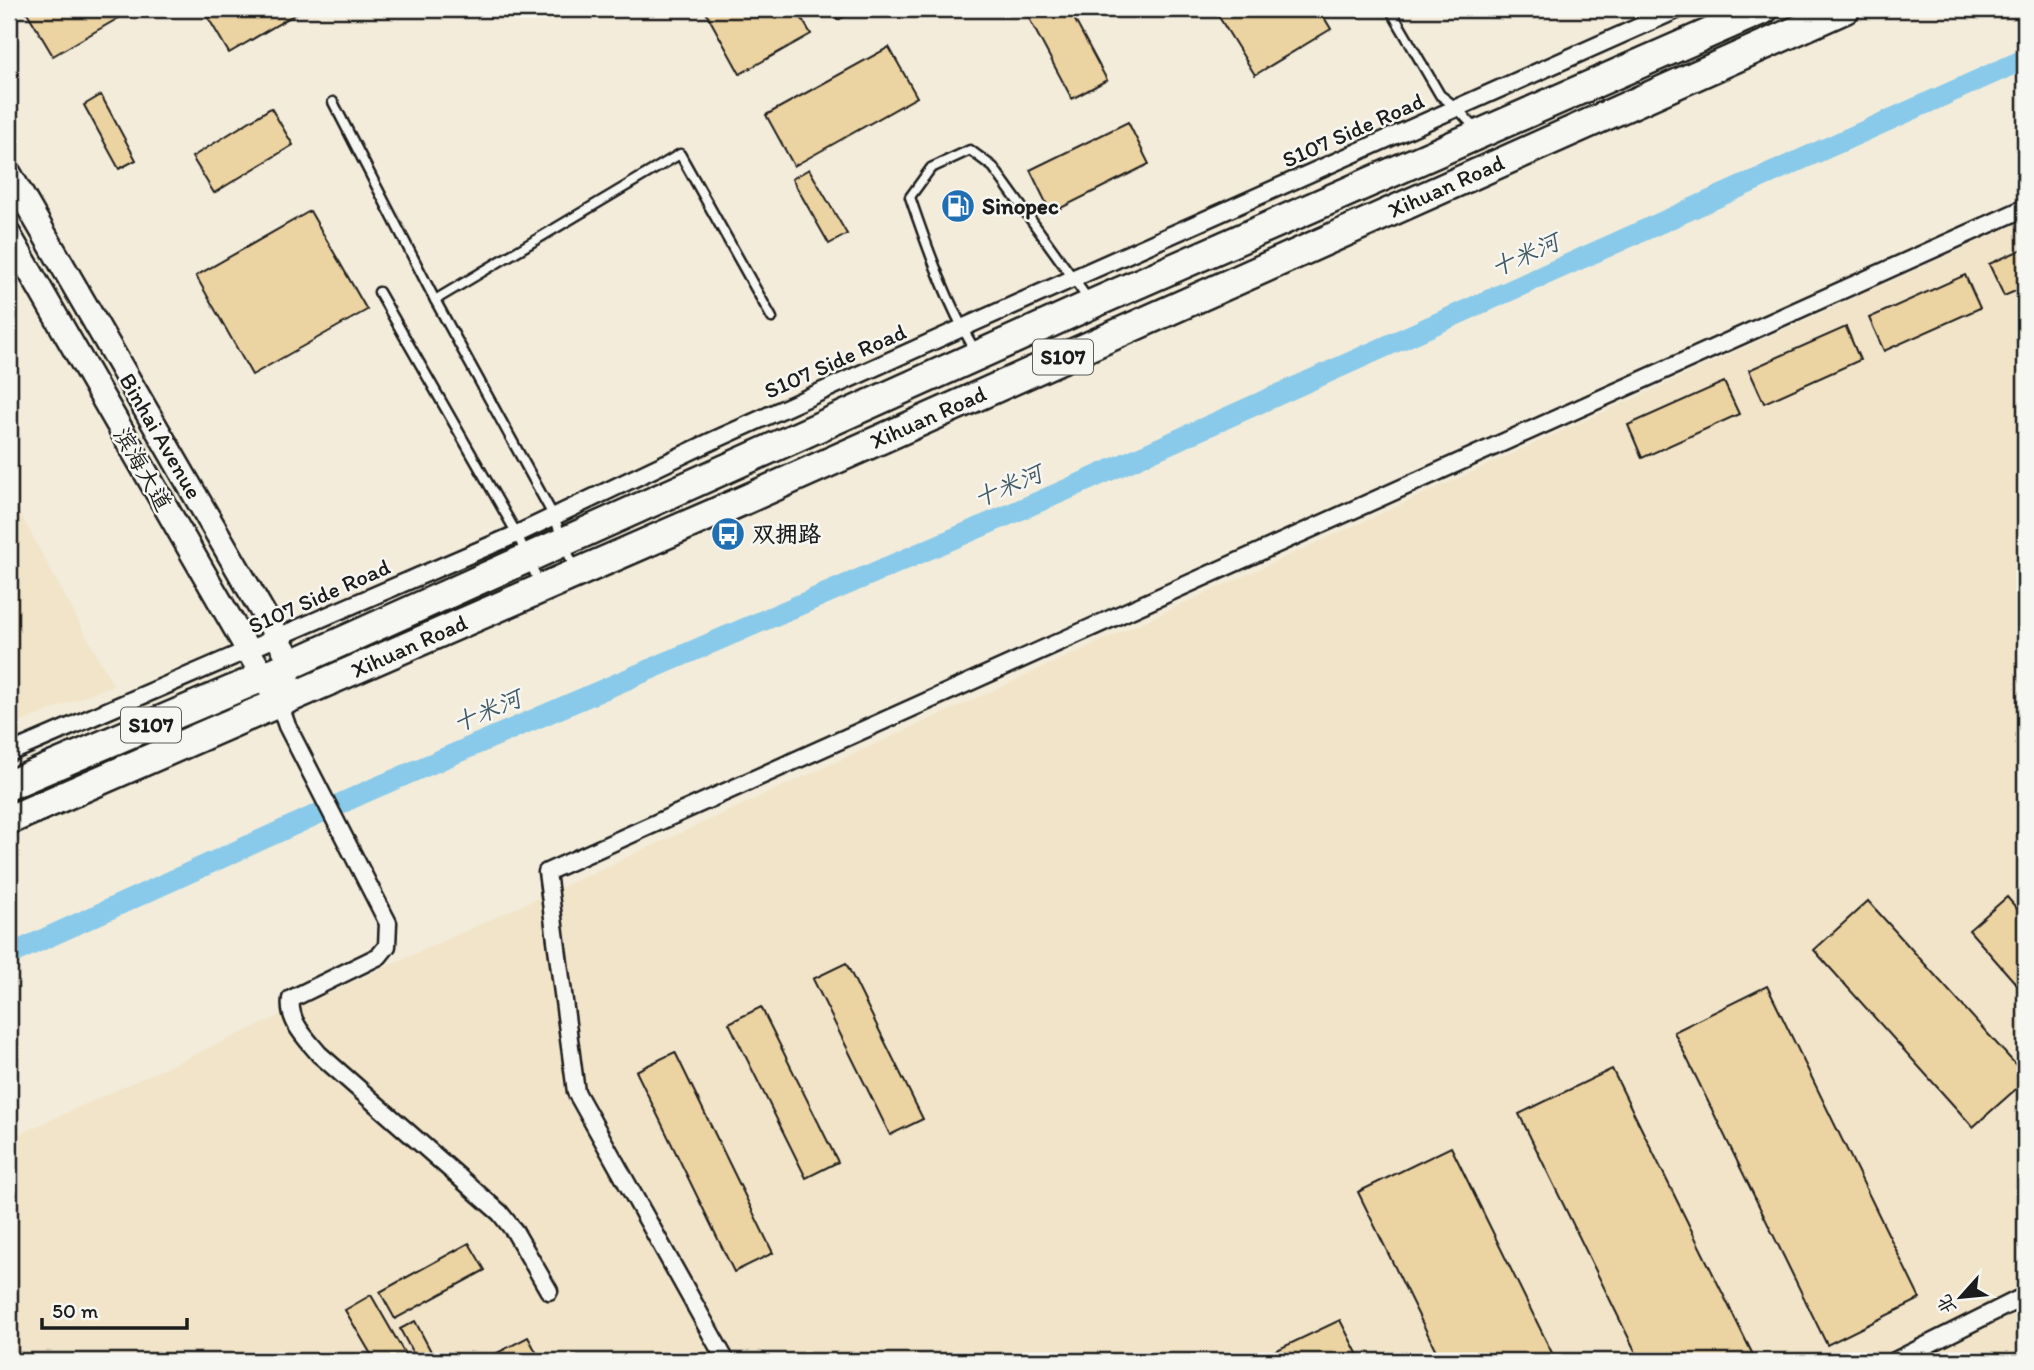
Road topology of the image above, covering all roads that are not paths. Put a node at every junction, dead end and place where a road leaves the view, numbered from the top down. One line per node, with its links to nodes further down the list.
1 (1390, 9): 7 (lane)
2 (1679, 9): 7 (street, S107 Side Road)
3 (1765, 9): 5 (highway, Xihuan Road / S107)
4 (1845, 9): 5 (highway, Xihuan Road / S107)
5 (1742, 30): 8 (highway, Xihuan Road / S107); 21 (highway, Xihuan Road / S107)
6 (333, 102): 14 (lane)
7 (1457, 108): 8 (lane); 12 (street, S107 Side Road)
8 (1481, 134): 15 (highway, Xihuan Road / S107)
9 (9, 173): 23 (main road, Binhai Avenue)
10 (2025, 208): 33 (street)
11 (9, 234): 24 (main road, 滨海大道)
12 (1076, 278): 15 (lane); 17 (street, S107 Side Road); 17 (lane)
13 (379, 292): 20 (lane)
14 (435, 300): 16 (lane); 19 (lane)
15 (1092, 304): 18 (highway, Xihuan Road / S107)
16 (772, 318)
17 (962, 328): 18 (lane); 19 (street, S107 Side Road)
18 (978, 356): 19 (highway, Xihuan Road / S107)
19 (559, 529): 20 (highway, Xihuan Road / S107); 21 (lane)
20 (522, 546): 22 (lane); 23 (street, S107 Side Road); 25 (highway, Xihuan Road / S107)
21 (576, 574): 22 (highway, Xihuan Road / S107)
22 (541, 588): 27 (highway, Xihuan Road / S107)
23 (278, 638): 24 (street, S107 Side Road); 25 (main road, Binhai Avenue)
24 (248, 651): 26 (main road, 滨海大道); 28 (street, S107 Side Road)
25 (292, 663): 26 (highway, Xihuan Road / S107); 27 (main road)
26 (263, 677): 27 (main road, 滨海大道); 29 (highway, Xihuan Road / S107)
27 (279, 703): 30 (highway, Xihuan Road / S107); 31 (street)
28 (9, 753)
29 (9, 785)
30 (9, 820)
31 (549, 1291)
32 (2025, 1296): 34 (street)
33 (726, 1361)
34 (1895, 1361)

